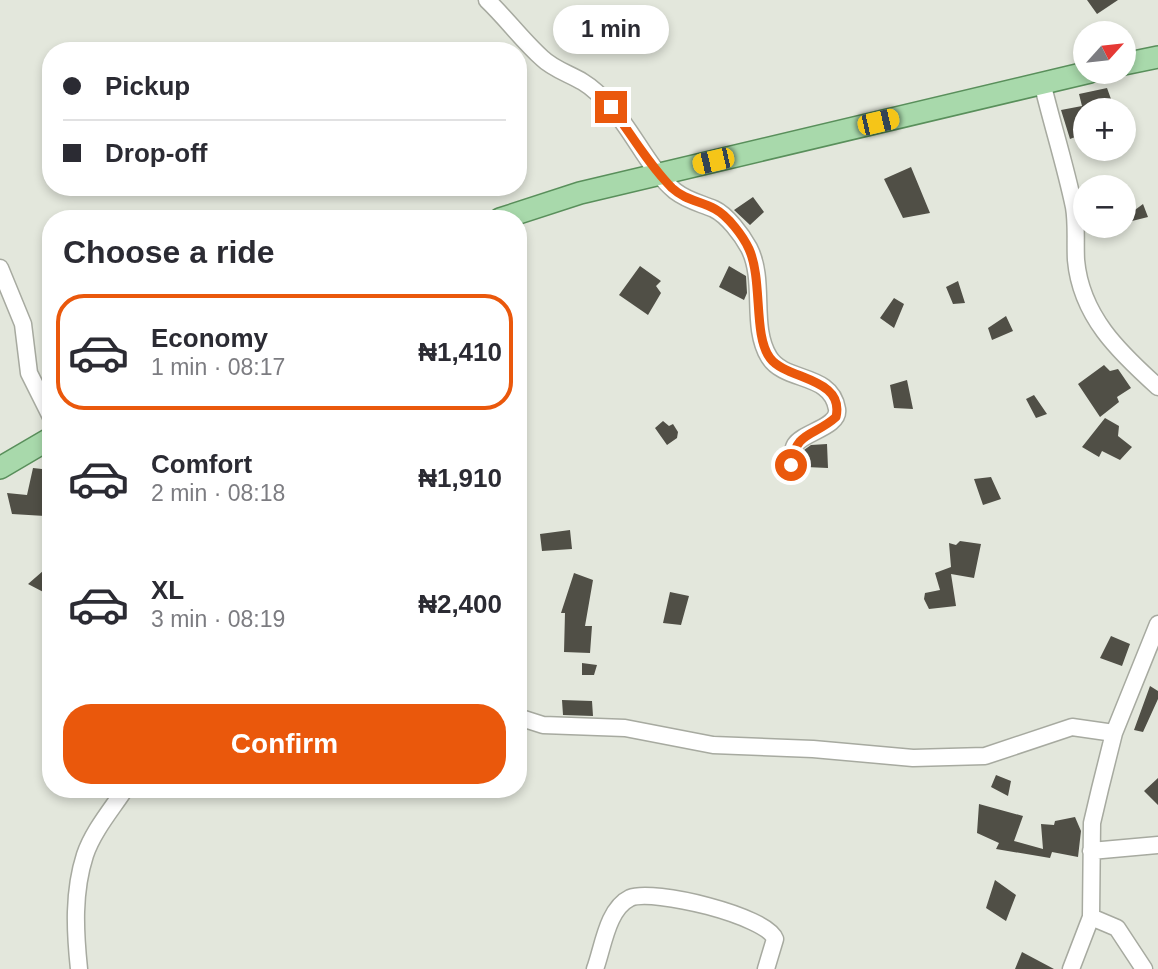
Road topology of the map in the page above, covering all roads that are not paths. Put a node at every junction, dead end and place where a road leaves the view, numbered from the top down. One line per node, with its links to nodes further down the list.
1 (487, 0): 2 (street)
2 (526, 42)
3 (527, 43): 8 (street)
4 (1158, 57): 5 (main road)
5 (1136, 62)
6 (1073, 76): 7 (main road)
7 (1042, 82): 8 (main road); 11 (street)
8 (659, 174): 9 (main road); 14 (street)
9 (527, 210)
10 (0, 268): 12 (street)
11 (1158, 387)
12 (42, 398)
13 (42, 443): 15 (main road)
14 (791, 465)
15 (0, 468)
16 (1158, 624): 18 (street)
17 (527, 720): 18 (street)
18 (1114, 733): 21 (street)
19 (119, 798): 23 (street)
20 (1158, 845): 21 (street)
21 (1091, 851): 22 (street)
22 (1091, 917): 26 (street); 27 (street)
23 (79, 969)
24 (595, 969): 25 (street)
25 (766, 969)
26 (1071, 969)
27 (1144, 969)

